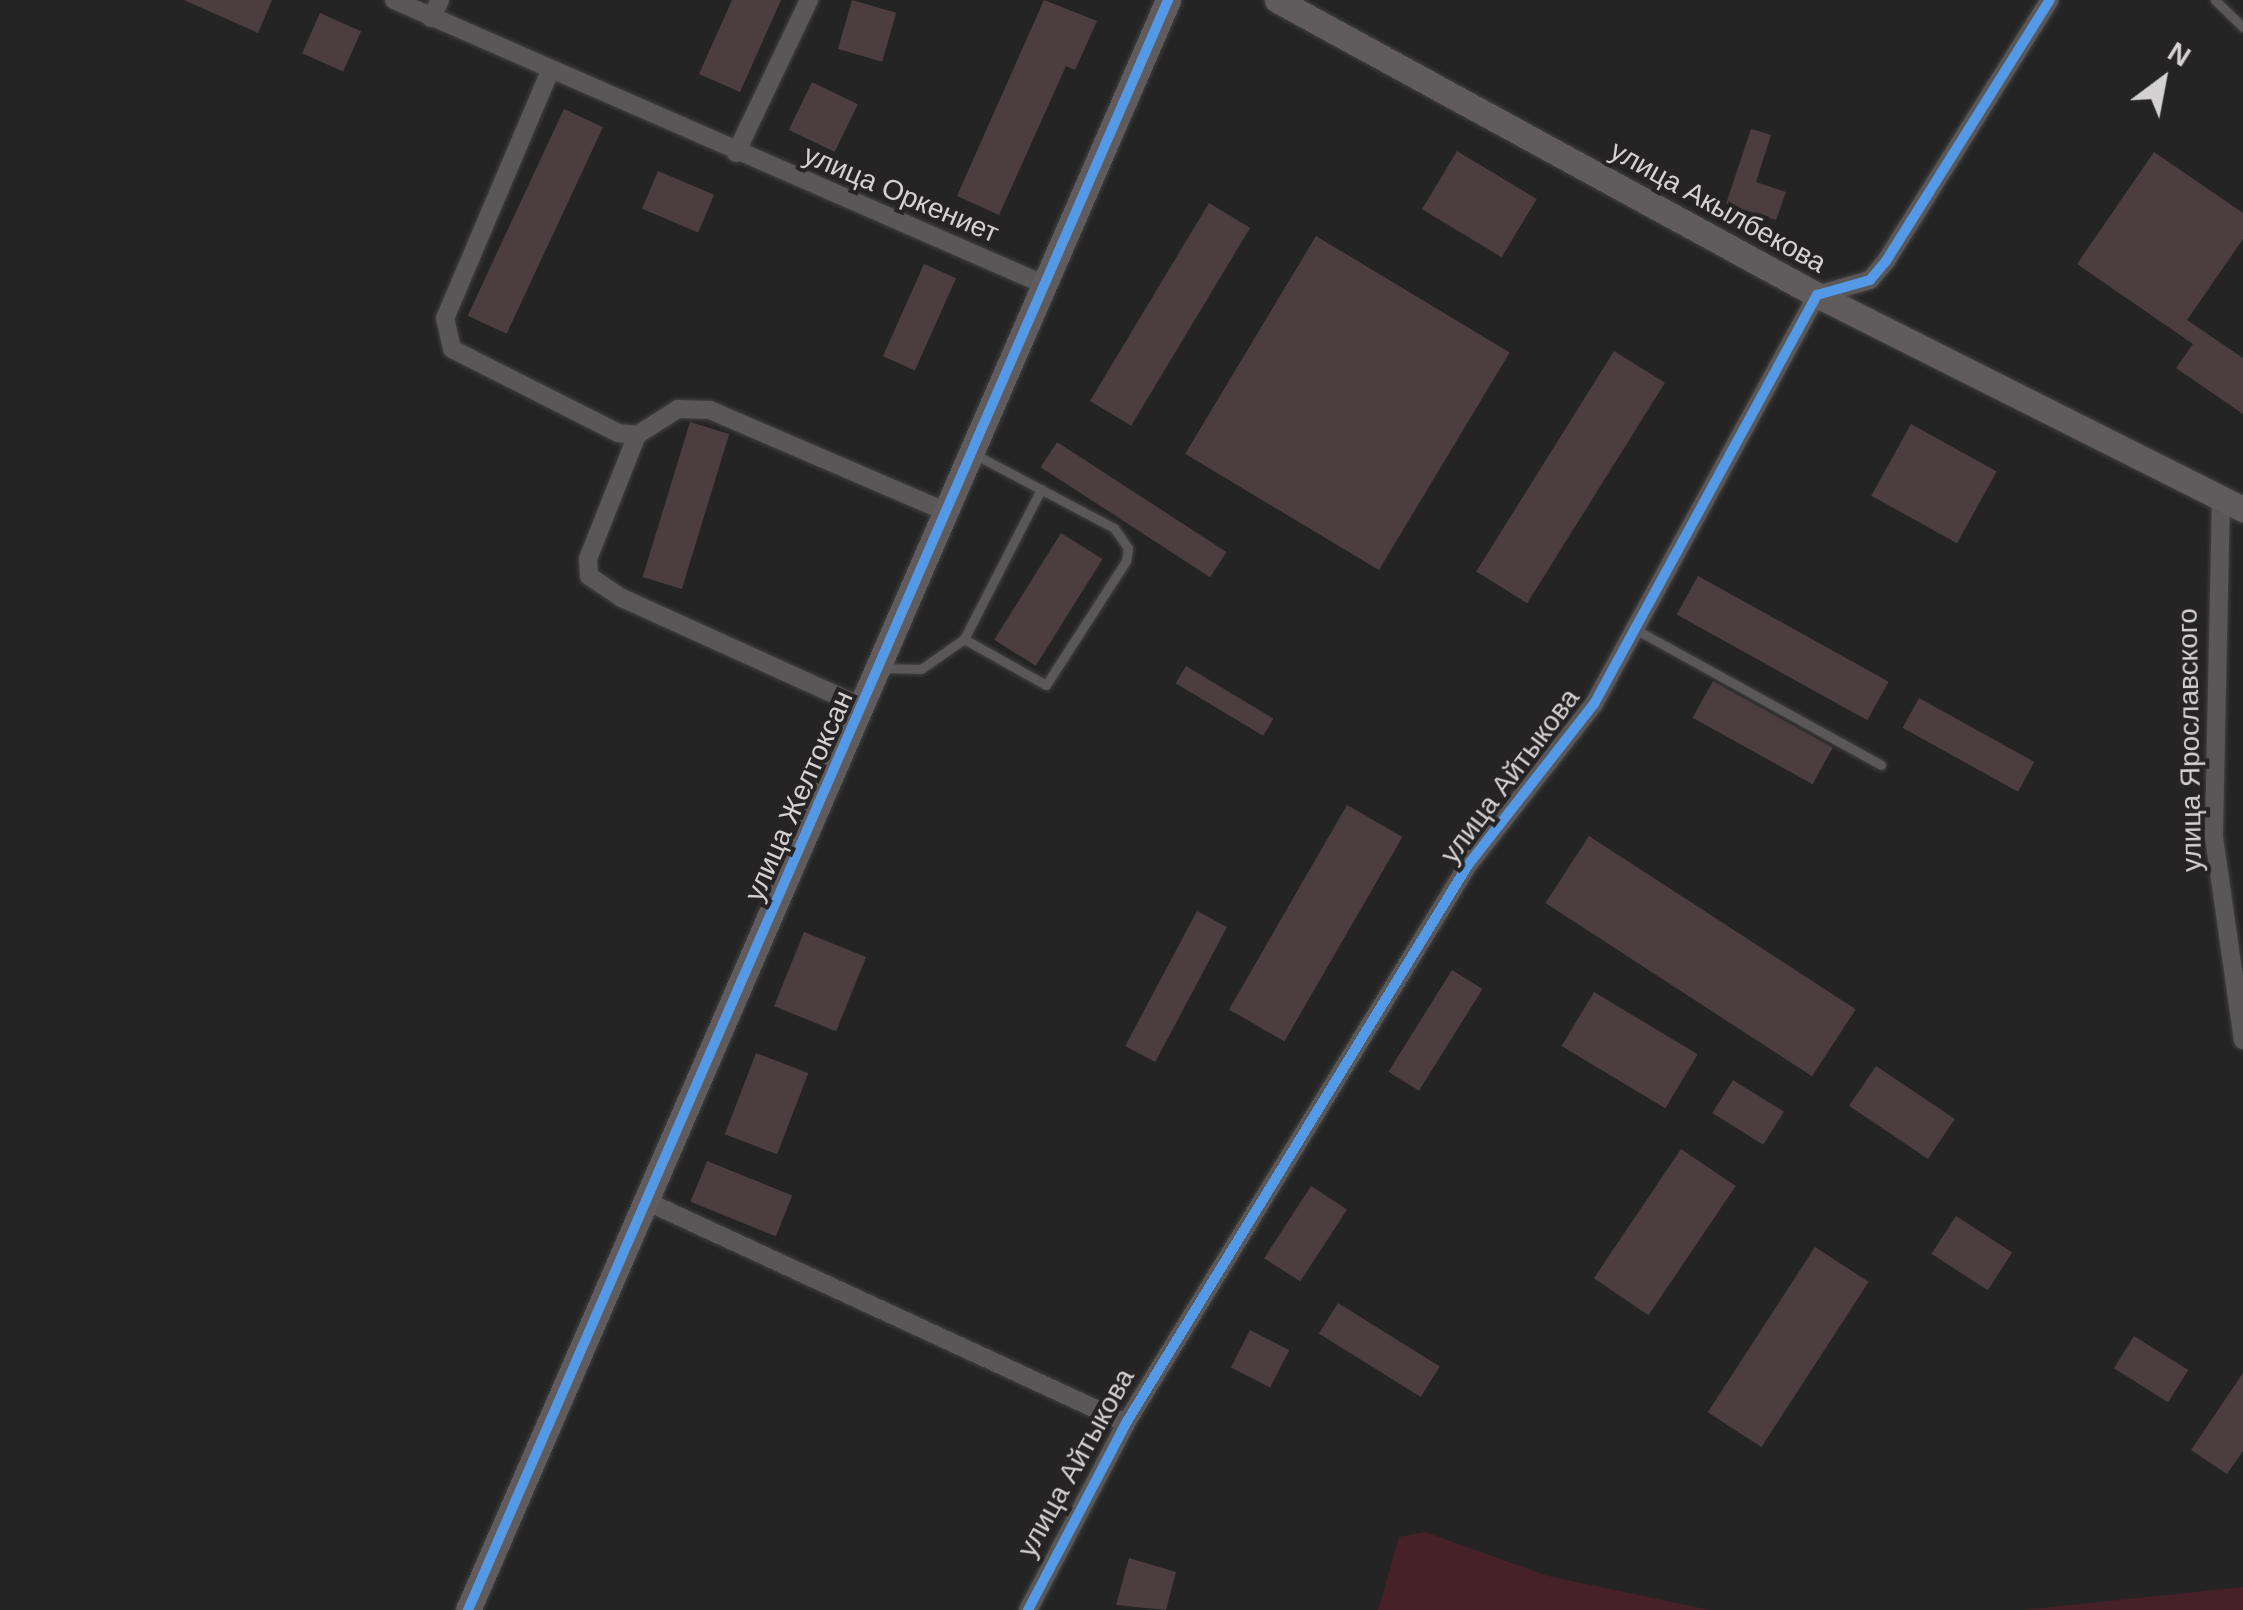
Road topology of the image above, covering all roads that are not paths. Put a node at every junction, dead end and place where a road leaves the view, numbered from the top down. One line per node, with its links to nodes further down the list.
1 (394, 0): 8 (street, улица Оркениет)
2 (440, 0): 8 (street)
3 (809, 0): 11 (street)
4 (1168, 0): 12 (street, улица Желтоксан)
5 (1277, 0): 13 (street, улица Акылбекова)
6 (2050, 0): 13 (street)
7 (2214, 0): 9 (lane)
8 (432, 18): 10 (street, улица Оркениет)
9 (2243, 27)
10 (550, 71): 11 (street, улица Оркениет); 14 (street)
11 (736, 154): 12 (street, улица Оркениет)
12 (1045, 285): 15 (street, улица Желтоксан)
13 (1817, 295): 17 (street, улица Акылбекова); 19 (street, улица Айтыкова)
14 (637, 435): 18 (street); 22 (street)
15 (972, 452): 16 (lane); 18 (street, улица Желтоксан)
16 (1041, 489): 20 (lane); 20 (lane)
17 (2232, 503): 24 (street, улица Ярославского)
18 (944, 511): 21 (street, улица Желтоксан)
19 (1635, 629): 23 (lane); 26 (street, улица Айтыкова)
20 (964, 639): 21 (lane)
21 (879, 668): 22 (street, улица Желтоксан)
22 (862, 707): 25 (street, улица Желтоксан)
23 (1881, 765)
24 (2243, 1040)
25 (646, 1201): 26 (street); 27 (street, улица Желтоксан)
26 (1126, 1422): 28 (street, улица Айтыкова)
27 (468, 1610)
28 (1028, 1610)

